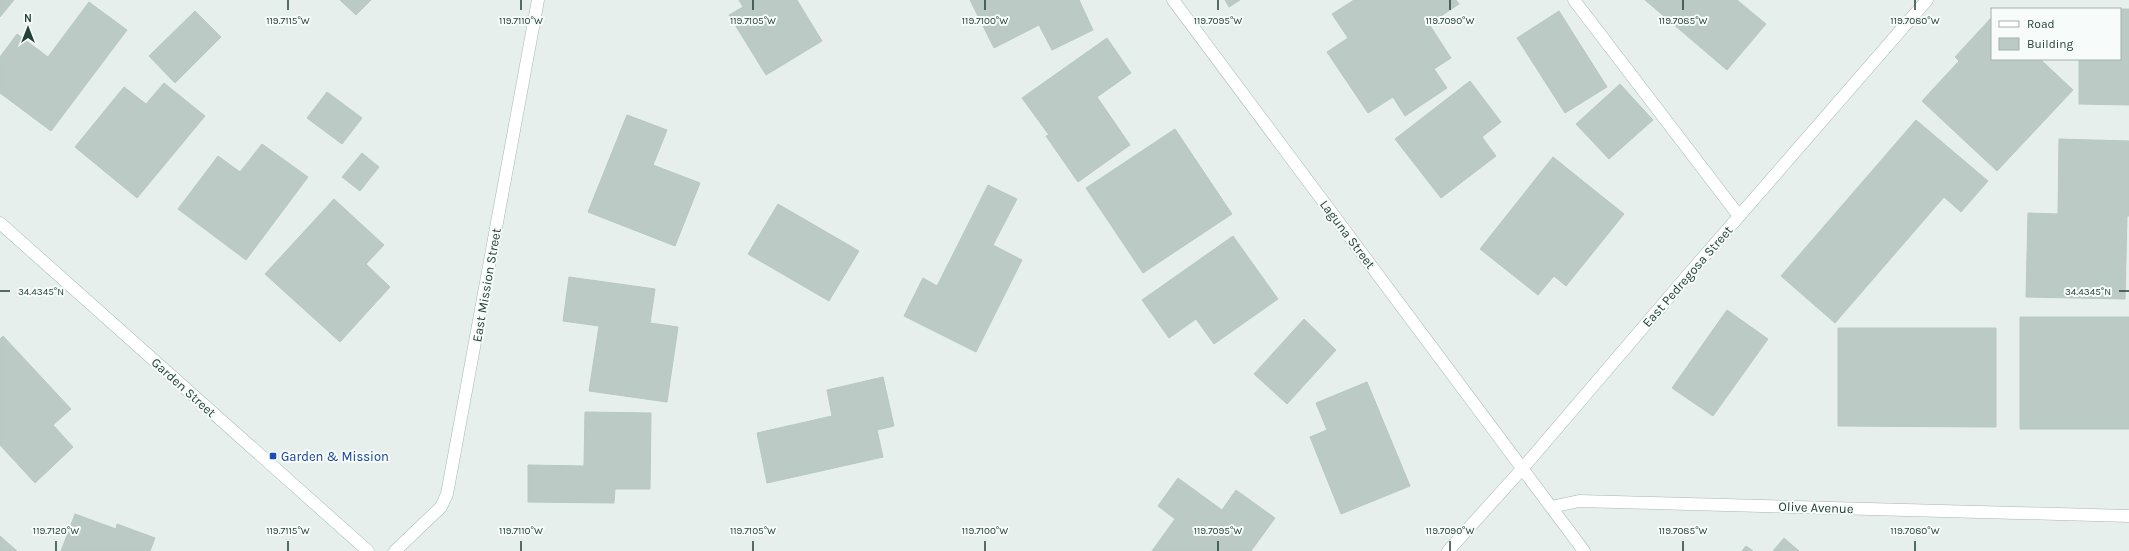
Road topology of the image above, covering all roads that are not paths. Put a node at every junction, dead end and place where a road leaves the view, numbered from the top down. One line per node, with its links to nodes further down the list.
1 (538, 0): 11 (street, East Mission Street)
2 (1173, 0): 7 (street, Laguna Street)
3 (1574, 0): 5 (street)
4 (1927, 0): 5 (street, East Pedregosa Street)
5 (1738, 216): 7 (street, East Pedregosa Street)
6 (0, 223): 10 (street, Garden Street)
7 (1522, 469): 8 (street); 12 (street, East Pedregosa Street)
8 (1551, 507): 9 (street, Olive Avenue); 13 (street)
9 (2129, 516)
10 (368, 551)
11 (395, 551)
12 (1448, 551)
13 (1584, 551)

